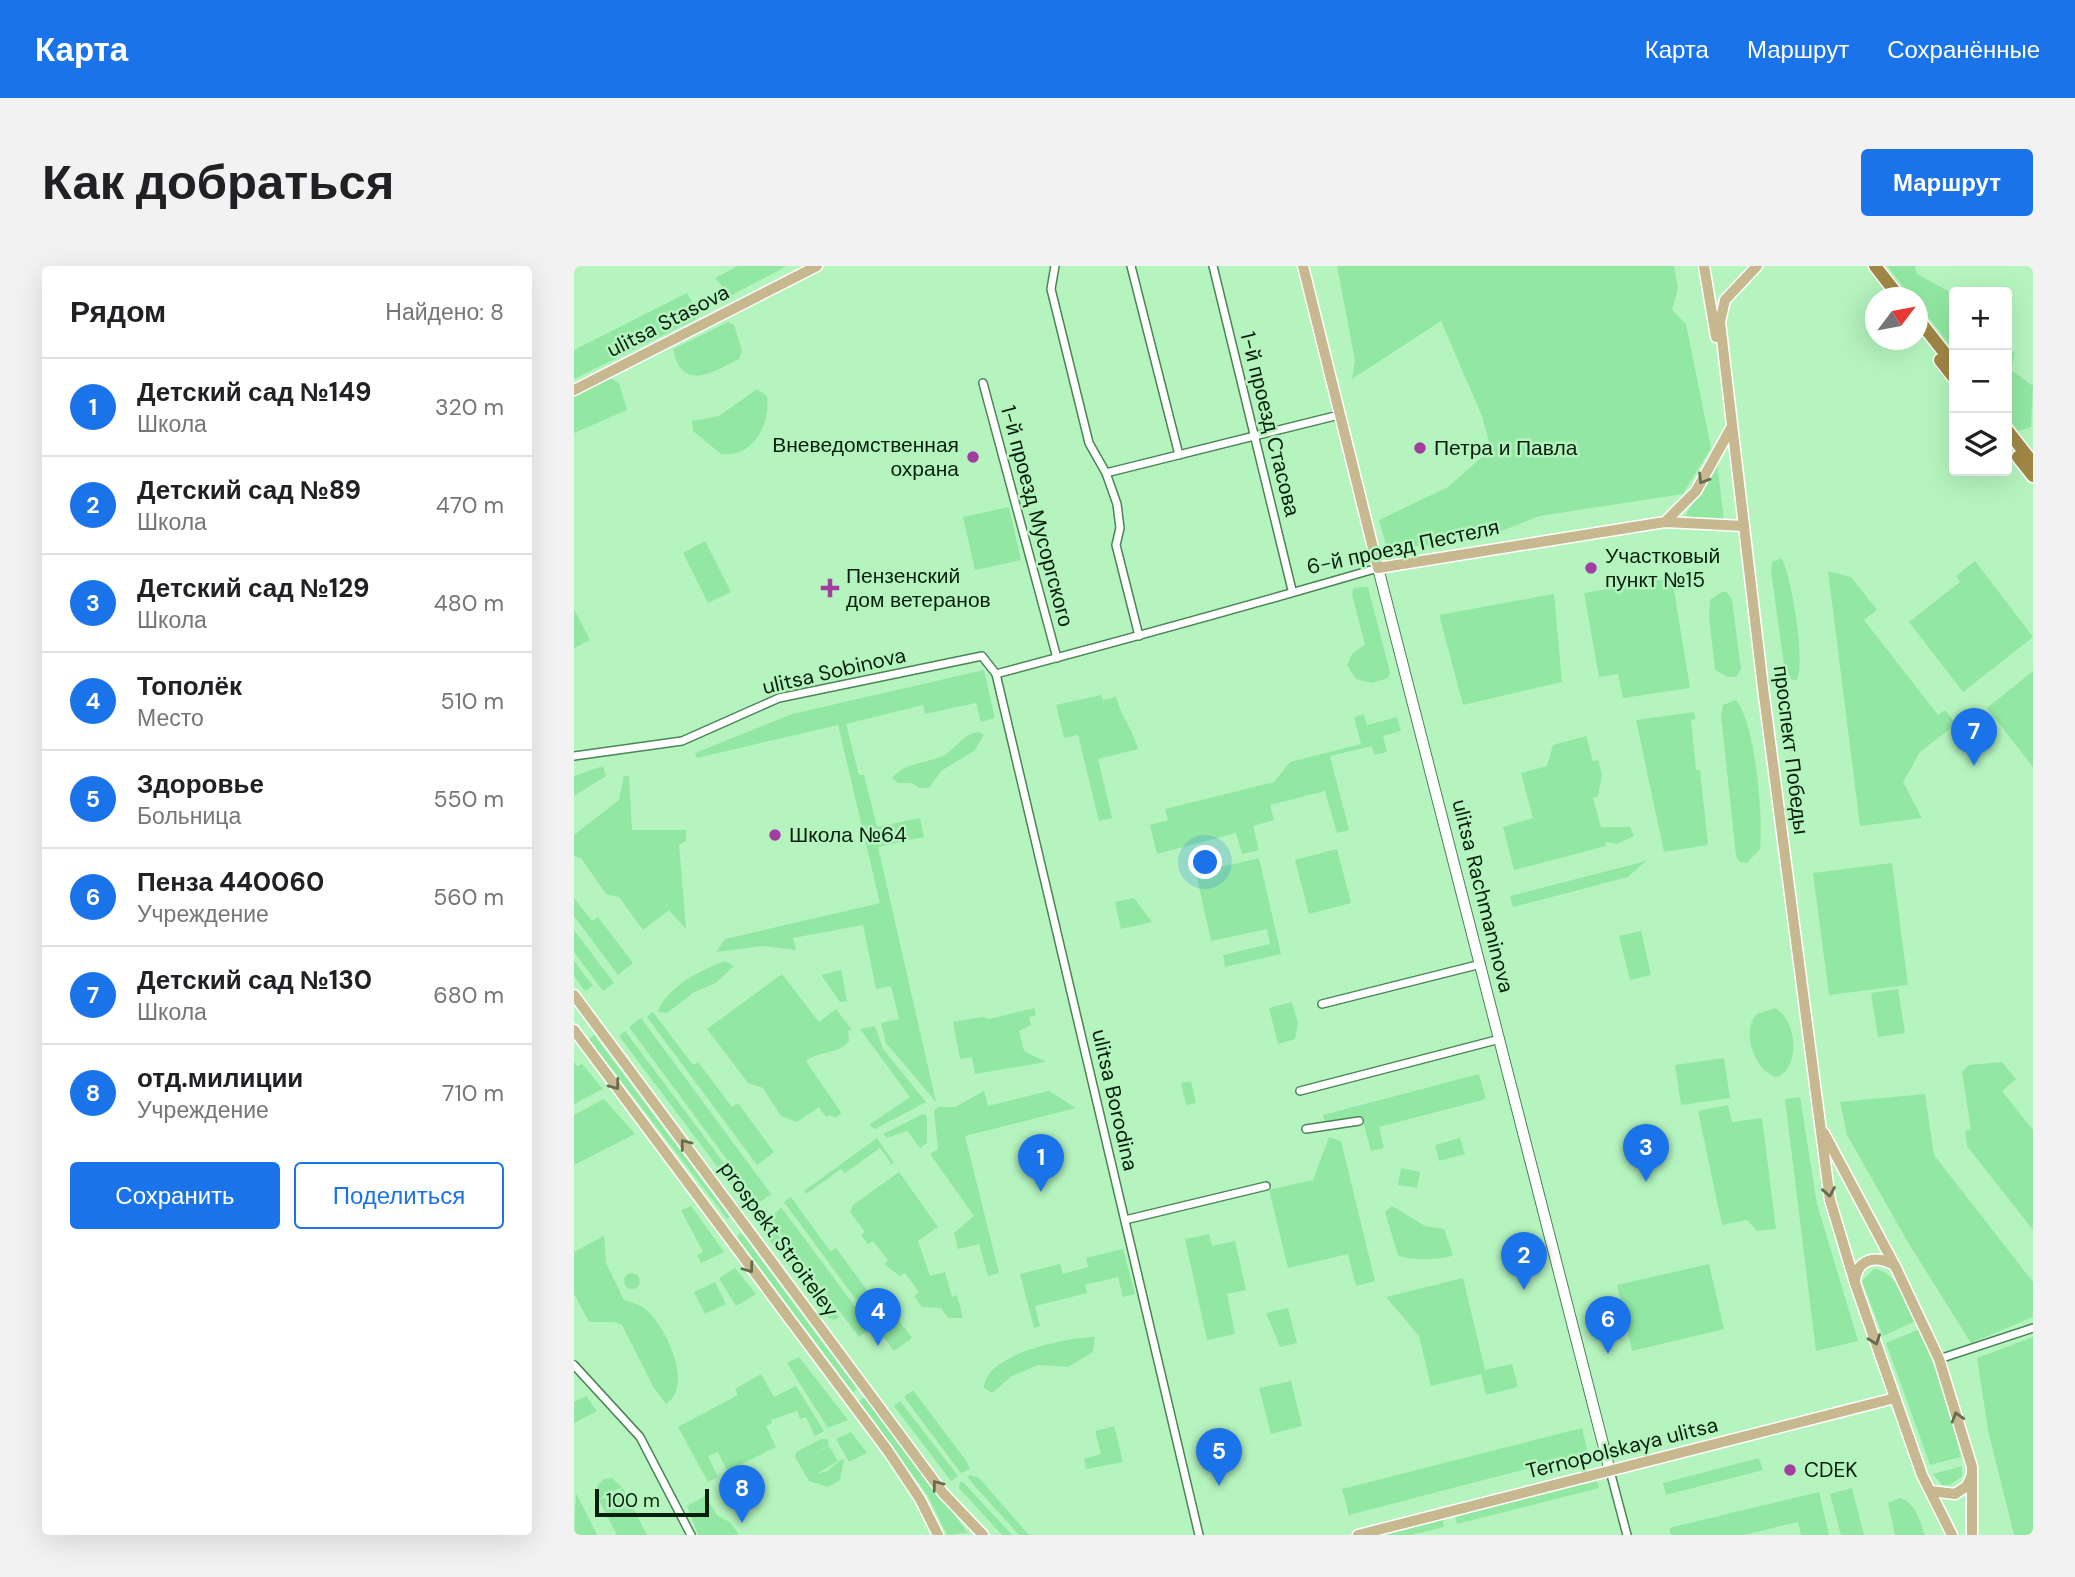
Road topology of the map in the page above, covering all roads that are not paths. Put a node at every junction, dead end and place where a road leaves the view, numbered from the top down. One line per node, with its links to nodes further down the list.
1 (817, 266): 20 (main road, ulitsa Stasova)
2 (1055, 266): 28 (street)
3 (1131, 266): 26 (street)
4 (1213, 266): 23 (street, 1-й проезд Стасова)
5 (1303, 266): 21 (main road, ulitsa Rachmaninova)
6 (1704, 266): 10 (main road, проспект Победы)
7 (1757, 266): 11 (main road, проспект Победы)
8 (1864, 266): 12 (highway)
9 (1875, 266): 13 (highway)
10 (1706, 281): 11 (main road); 18 (main road, проспект Победы)
11 (1740, 281): 18 (main road, проспект Победы)
12 (1880, 287)
13 (1891, 287)
14 (1928, 333): 16 (highway)
15 (1928, 346): 17 (highway)
16 (1949, 359)
17 (1949, 372)
18 (1726, 381): 22 (main road, проспект Победы)
19 (983, 383): 35 (street, 1-й проезд Мусоргского)
20 (574, 390)
21 (1339, 415): 23 (street); 32 (main road, ulitsa Rachmaninova)
22 (1731, 428): 30 (main road, one-way to 30); 31 (main road, проспект Победы)
23 (1254, 436): 26 (street); 33 (street, 1-й проезд Стасова)
24 (2012, 436): 27 (highway)
25 (2012, 449): 29 (highway)
26 (1179, 455): 28 (street)
27 (2033, 463)
28 (1106, 473): 34 (street)
29 (2033, 476)
30 (1665, 522): 31 (main road, 6-й проезд Пестеля); 32 (main road, 6-й проезд Пестеля)
31 (1744, 526): 45 (main road, проспект Победы)
32 (1378, 568): 33 (street, 6-й проезд Пестеля); 38 (main road, ulitsa Rachmaninova)
33 (1292, 590): 34 (street, 6-й проезд Пестеля)
34 (1139, 636): 35 (street, 6-й проезд Пестеля)
35 (1058, 657): 36 (street, 6-й проезд Пестеля)
36 (996, 674): 37 (street, ulitsa Sobinova); 48 (street, ulitsa Borodina)
37 (574, 756)
38 (1481, 964): 40 (street); 42 (main road, ulitsa Rachmaninova)
39 (574, 995): 49 (main road, prospekt Stroiteley, one-way to 39)
40 (1322, 1004)
41 (574, 1030): 50 (main road, prospekt Stroiteley, one-way to 50)
42 (1500, 1039): 43 (street); 57 (main road, ulitsa Rachmaninova)
43 (1300, 1091)
44 (1359, 1121): 46 (street)
45 (1819, 1125): 51 (main road, проспект Победы); 52 (main road, проспект Победы, one-way to 52)
46 (1306, 1129)
47 (1266, 1186): 48 (street)
48 (1125, 1220): 64 (street, ulitsa Borodina)
49 (743, 1222): 50 (main road); 63 (main road, prospekt Stroiteley, one-way to 49)
50 (725, 1234): 62 (main road, prospekt Stroiteley, one-way to 62)
51 (1895, 1266): 52 (main road); 54 (main road, проспект Победы)
52 (1855, 1283): 56 (main road, проспект Победы, one-way to 56)
53 (2033, 1328): 54 (street)
54 (1939, 1359): 58 (main road, проспект Победы, one-way to 54)
55 (574, 1366): 61 (street)
56 (1895, 1398): 57 (main road, Ternopolskaya ulitsa); 59 (main road, проспект Победы)
57 (1610, 1471): 60 (main road, Ternopolskaya ulitsa); 65 (street, ulitsa Rachmaninova)
58 (1972, 1475): 59 (main road); 67 (main road)
59 (1931, 1490): 66 (main road)
60 (1363, 1534)
61 (691, 1535)
62 (938, 1535)
63 (983, 1535)
64 (1199, 1535)
65 (1627, 1535)
66 (1952, 1535)
67 (1972, 1535)

